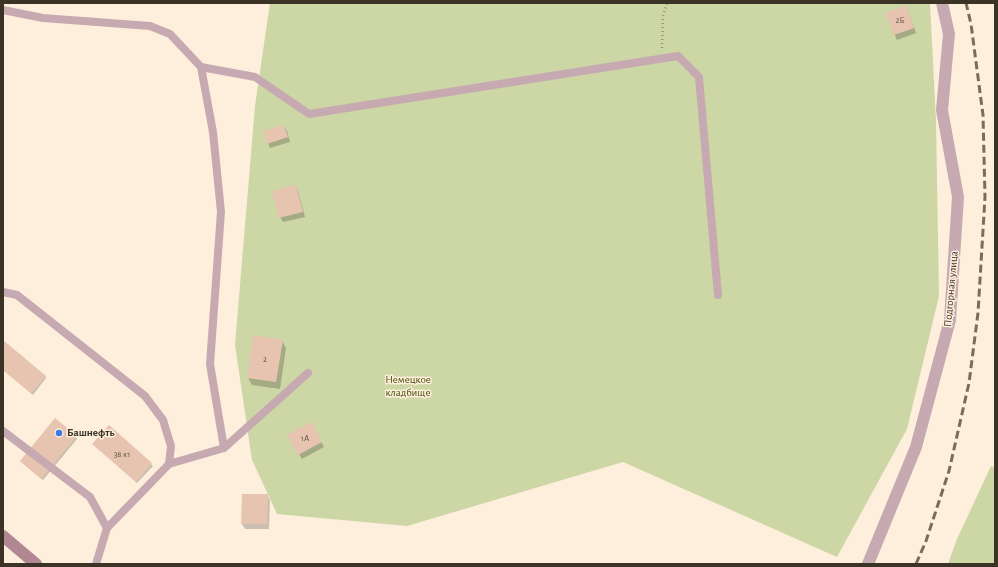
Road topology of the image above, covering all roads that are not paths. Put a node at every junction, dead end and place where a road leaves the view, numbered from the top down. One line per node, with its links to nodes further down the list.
1 (942, 3): 14 (street, Подгорная улица)
2 (3, 10): 3 (lane)
3 (201, 67): 5 (lane); 8 (lane)
4 (3, 292): 9 (lane)
5 (718, 295)
6 (308, 373): 8 (lane)
7 (3, 431): 10 (lane)
8 (224, 448): 9 (lane)
9 (169, 464): 10 (lane)
10 (107, 528): 13 (lane)
11 (3, 536): 12 (main road)
12 (36, 564)
13 (96, 564)
14 (868, 564)

